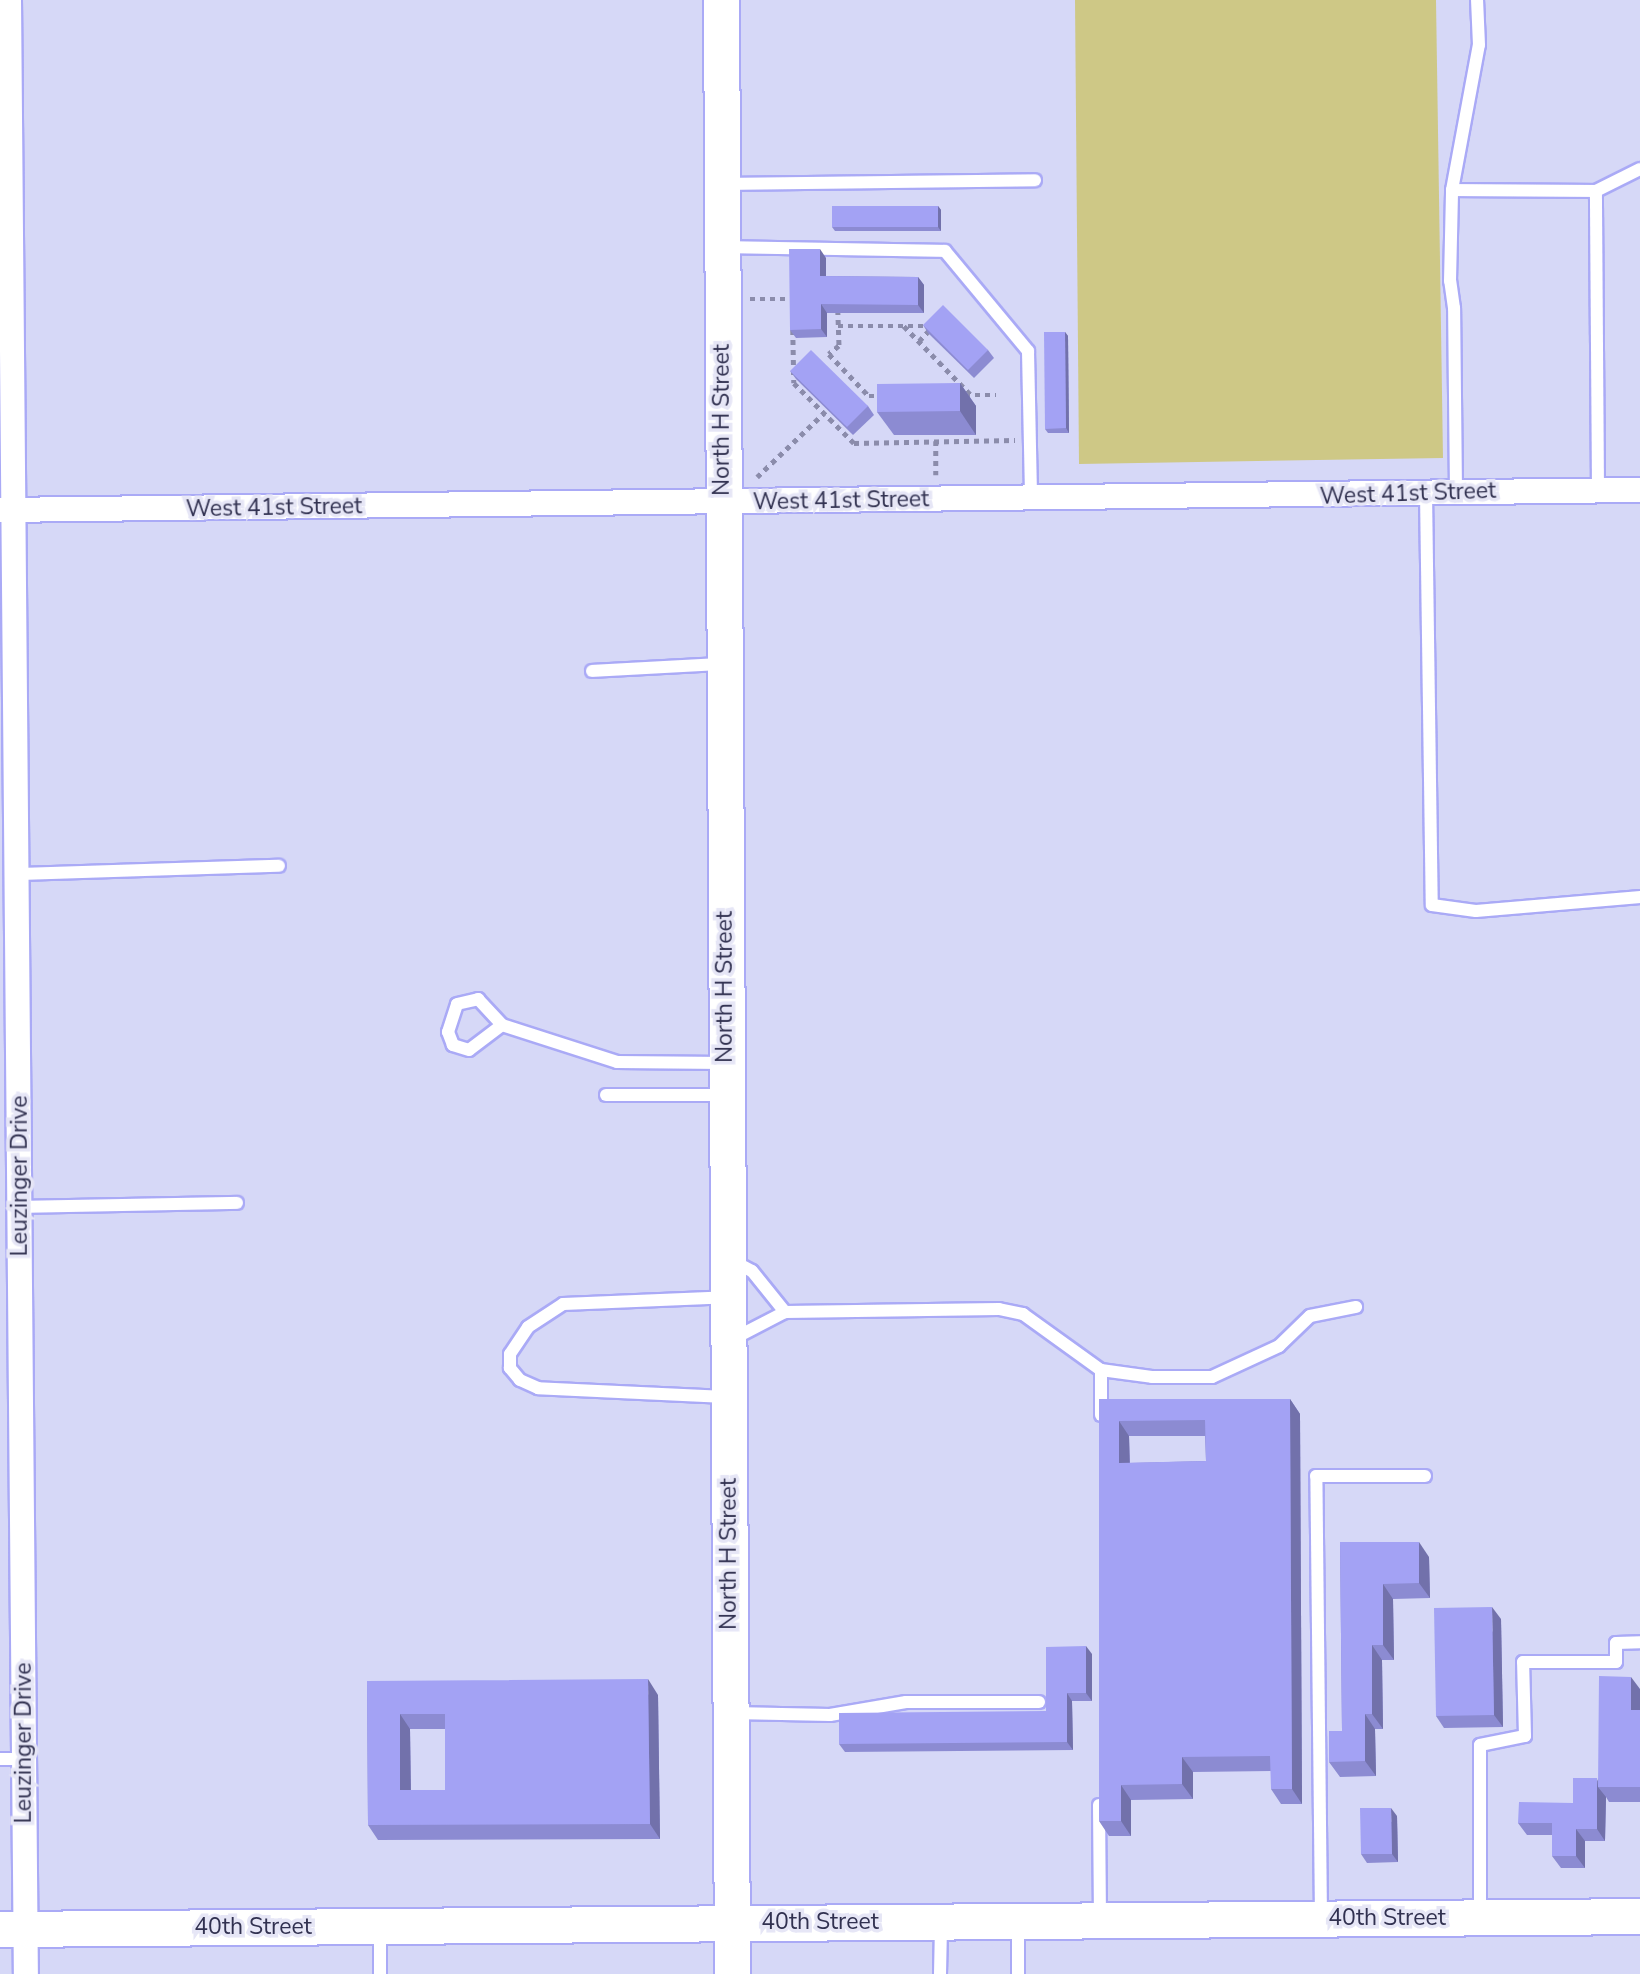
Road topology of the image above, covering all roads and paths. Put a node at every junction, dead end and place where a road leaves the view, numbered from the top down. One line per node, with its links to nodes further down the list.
1 (9, 0): 36 (street, Leuzinger Drive)
2 (721, 0): 6 (street, North H Street)
3 (1477, 0): 7 (lane)
4 (1640, 169): 8 (lane)
5 (1035, 180): 6 (lane)
6 (722, 184): 9 (street, North H Street)
7 (1452, 190): 8 (lane); 32 (lane)
8 (1596, 191): 30 (lane)
9 (722, 247): 10 (lane); 35 (street, North H Street)
10 (793, 248): 12 (path); 26 (lane)
11 (746, 299): 12 (path)
12 (793, 299): 14 (path)
13 (838, 303): 17 (path)
14 (793, 311)
15 (793, 323): 25 (path)
16 (934, 325): 20 (path)
17 (838, 326): 18 (path); 24 (path)
18 (904, 326): 19 (path); 20 (path)
19 (923, 326)
20 (919, 341): 22 (path)
21 (958, 395): 22 (path)
22 (971, 395): 23 (path)
23 (996, 395)
24 (895, 396)
25 (824, 413): 27 (path); 28 (path)
26 (1030, 439): 27 (path); 34 (lane)
27 (936, 441): 29 (path)
28 (756, 477)
29 (936, 482)
30 (1598, 490): 31 (street, West 41st Street); 32 (street, West 41st Street)
31 (1640, 490)
32 (1456, 491): 33 (street, West 41st Street)
33 (1426, 493): 34 (street, West 41st Street); 44 (lane)
34 (1031, 500): 35 (street, West 41st Street)
35 (722, 503): 36 (street, West 41st Street); 38 (street, North H Street)
36 (8, 510): 37 (street, Leuzinger Drive)
37 (8, 638): 40 (street, Leuzinger Drive)
38 (723, 664): 39 (lane); 46 (street, North H Street)
39 (592, 671)
40 (8, 721): 41 (street, Leuzinger Drive)
41 (8, 752): 43 (street, Leuzinger Drive)
42 (279, 866): 43 (lane)
43 (18, 874): 49 (street, Leuzinger Drive)
44 (1640, 897)
45 (502, 1025): 45 (lane); 46 (lane)
46 (725, 1079): 47 (lane); 50 (street, North H Street)
47 (606, 1096)
48 (237, 1203): 49 (lane)
49 (20, 1207): 62 (street, Leuzinger Drive)
50 (727, 1257): 51 (street, North H Street); 53 (lane)
51 (727, 1297): 54 (street, North H Street); 56 (lane)
52 (1356, 1307): 55 (lane)
53 (785, 1312): 54 (lane); 55 (lane)
54 (727, 1342): 56 (street, North H Street)
55 (1101, 1370): 57 (lane)
56 (727, 1397): 61 (street, North H Street)
57 (1101, 1425)
58 (1425, 1476): 66 (lane)
59 (1640, 1643): 65 (lane)
60 (1039, 1702): 61 (lane)
61 (730, 1713): 70 (street, North H Street)
62 (12, 1759): 72 (street, Leuzinger Drive)
63 (1099, 1783): 67 (lane)
64 (1640, 1916): 65 (street, 40th Street)
65 (1480, 1917): 66 (street, 40th Street)
66 (1321, 1918): 67 (street, 40th Street)
67 (1100, 1920): 69 (street, 40th Street)
68 (940, 1921): 69 (street, 40th Street); 70 (street, 40th Street); 76 (lane)
69 (1018, 1921): 77 (lane)
70 (731, 1922): 71 (street, 40th Street); 75 (street, North H Street)
71 (380, 1926): 72 (street, 40th Street); 74 (lane)
72 (13, 1928): 73 (street, Leuzinger Drive)
73 (26, 1974)
74 (380, 1974)
75 (732, 1974)
76 (940, 1974)
77 (1018, 1974)

